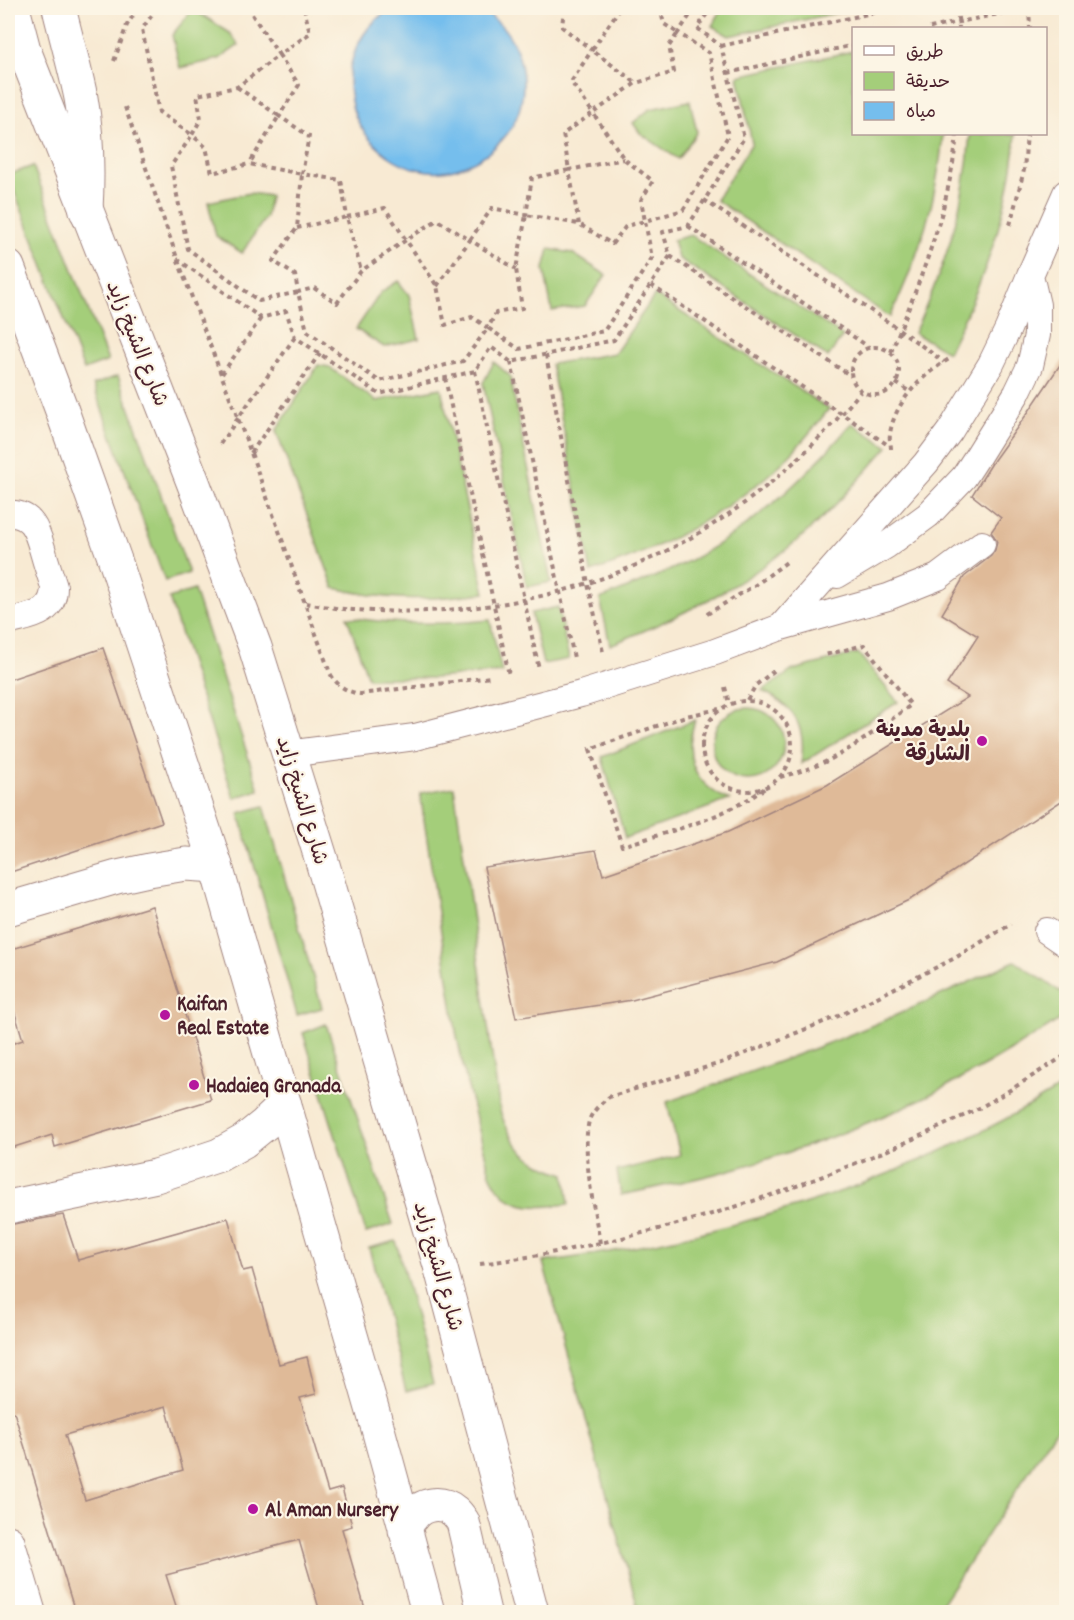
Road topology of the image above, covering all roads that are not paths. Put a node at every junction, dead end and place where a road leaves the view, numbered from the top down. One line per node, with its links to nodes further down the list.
1 (13, 8): 4 (main road, شارع الشيخ زايد)
2 (59, 8): 4 (main road)
3 (1066, 194): 6 (lane)
4 (86, 211): 12 (main road, شارع الشيخ زايد)
5 (8, 267): 13 (main road)
6 (1030, 274): 9 (lane); 9 (lane)
7 (8, 514): 10 (lane)
8 (982, 544): 11 (lane)
9 (816, 588): 11 (lane)
10 (8, 622)
11 (781, 627): 12 (lane)
12 (288, 754): 22 (main road, شارع الشيخ زايد)
13 (216, 866): 14 (main road); 15 (main road)
14 (8, 909)
15 (285, 1105): 16 (main road); 17 (main road)
16 (8, 1208)
17 (405, 1530): 20 (main road); 21 (main road)
18 (8, 1542): 19 (main road)
19 (29, 1612)
20 (428, 1612)
21 (484, 1612)
22 (532, 1612)

